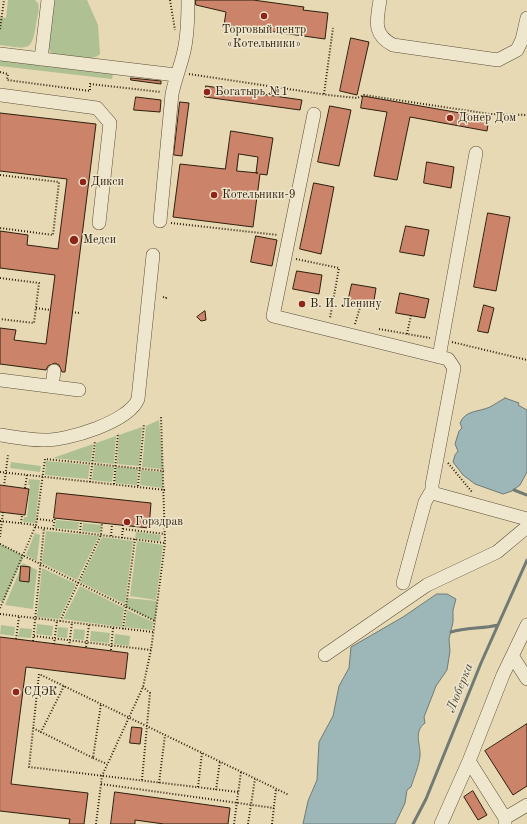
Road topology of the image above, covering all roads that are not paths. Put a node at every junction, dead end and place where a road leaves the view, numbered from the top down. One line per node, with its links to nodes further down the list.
1 (48, 0): 6 (lane)
2 (188, 0): 7 (lane)
3 (380, 0): 4 (lane)
4 (527, 18)
5 (0, 54): 6 (lane)
6 (41, 59): 7 (lane)
7 (180, 75): 11 (lane)
8 (0, 96): 12 (lane)
9 (314, 114): 14 (lane)
10 (476, 153): 14 (lane)
11 (160, 222)
12 (99, 223)
13 (153, 255): 19 (lane)
14 (439, 356): 20 (lane)
15 (54, 371): 17 (lane)
16 (0, 380): 17 (lane)
17 (52, 387): 18 (lane)
18 (79, 390)
19 (0, 435)
20 (432, 490): 21 (lane); 23 (lane)
21 (527, 519)
22 (527, 527): 25 (lane)
23 (403, 583)
24 (527, 625): 26 (lane)
25 (325, 655)
26 (513, 657): 27 (lane); 28 (lane)
27 (527, 679)
28 (469, 761): 30 (lane); 31 (lane)
29 (527, 805): 30 (lane)
30 (505, 821)
31 (441, 824)

